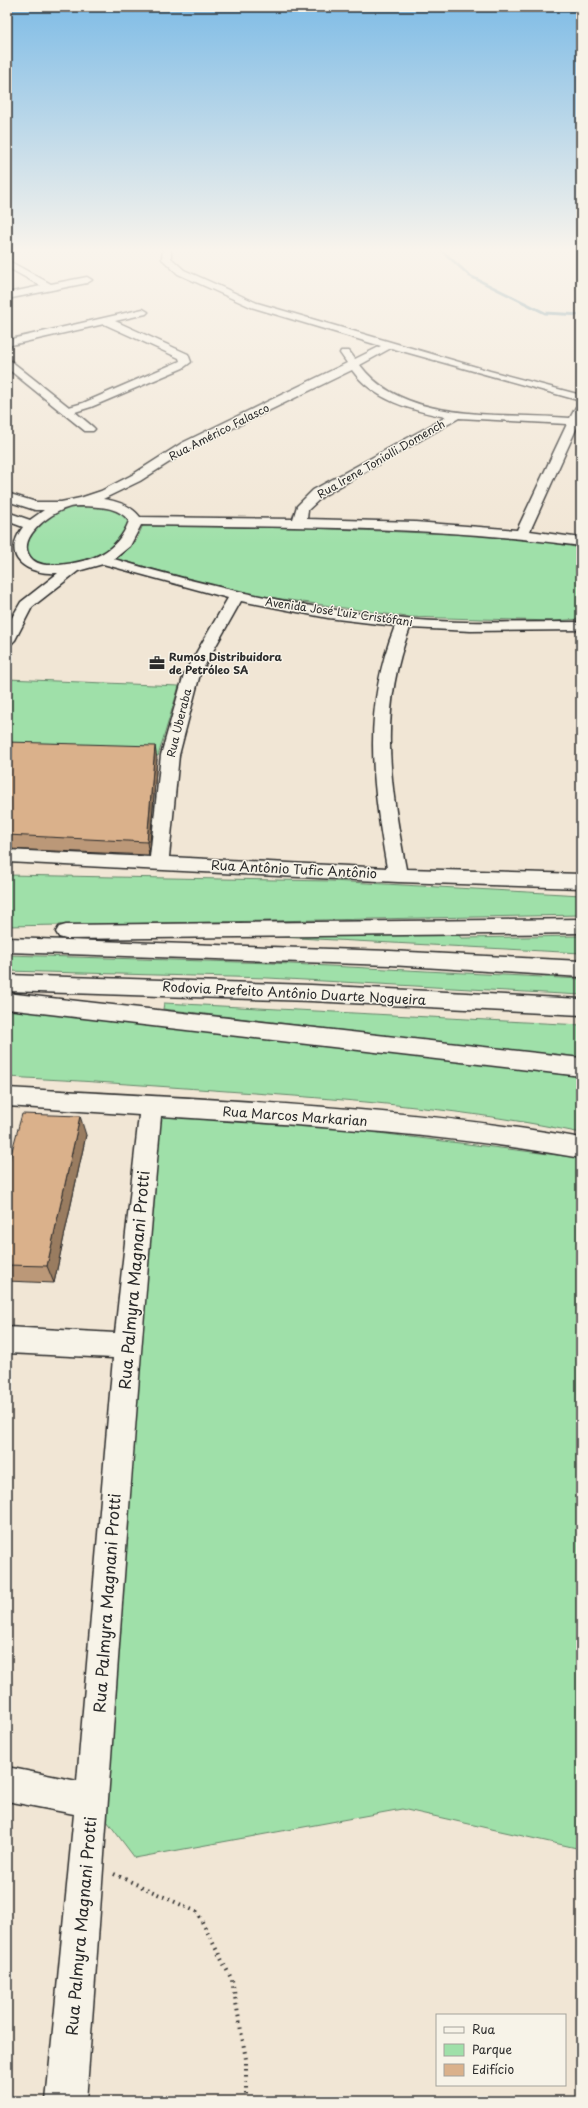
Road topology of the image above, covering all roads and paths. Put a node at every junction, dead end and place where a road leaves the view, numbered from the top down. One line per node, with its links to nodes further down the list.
1 (165, 347): 11 (main road)
2 (385, 347): 6 (main road, Rua Américo Falasco)
3 (399, 347): 9 (main road)
4 (345, 353): 6 (main road)
5 (7, 363): 7 (main road)
6 (351, 365): 12 (main road); 15 (main road, Rua Américo Falasco)
7 (25, 378): 8 (main road); 11 (main road)
8 (13, 380)
9 (581, 398)
10 (581, 405): 13 (main road)
11 (67, 411): 14 (main road)
12 (455, 416): 13 (main road); 22 (main road, Rua Irene Toniolli Domench)
13 (578, 422): 24 (main road)
14 (89, 429)
15 (136, 478): 17 (main road, Rua Américo Falasco); 19 (main road)
16 (7, 497): 18 (main road)
17 (82, 502): 18 (main road); 19 (main road)
18 (62, 505): 23 (main road)
19 (126, 509): 21 (main road)
20 (7, 516): 23 (main road)
21 (136, 521): 22 (main road); 26 (main road)
22 (299, 524): 24 (main road)
23 (30, 525): 27 (main road)
24 (522, 533): 25 (main road)
25 (581, 542)
26 (103, 560): 28 (main road); 29 (main road, Avenida José Luiz Cristófani)
27 (29, 564): 28 (main road); 30 (main road)
28 (72, 569): 30 (main road)
29 (236, 596): 31 (main road, Avenida José Luiz Cristófani); 35 (main road, Rua Uberaba)
30 (26, 605): 33 (main road)
31 (404, 623): 32 (main road, Avenida José Luiz Cristófani); 36 (main road)
32 (581, 626)
33 (7, 640)
34 (7, 856): 35 (main road, Rua Antônio Tufic Antônio)
35 (159, 862): 36 (main road, Rua Antônio Tufic Antônio)
36 (398, 875): 37 (main road, Rua Antônio Tufic Antônio)
37 (581, 881)
38 (581, 926): 39 (main road)
39 (7, 934)
40 (7, 945): 41 (main road)
41 (581, 969)
42 (7, 982): 44 (main road, Rodovia Prefeito Antônio Duarte Nogueira)
43 (7, 1001): 45 (main road)
44 (581, 1007)
45 (581, 1067)
46 (7, 1097): 47 (main road, Rua Marcos Markarian)
47 (151, 1105): 48 (main road, Rua Marcos Markarian); 50 (main road, Rua Palmyra Magnani Protti)
48 (581, 1148)
49 (7, 1340): 50 (main road)
50 (127, 1346): 52 (main road, Rua Palmyra Magnani Protti)
51 (7, 1784): 52 (main road)
52 (92, 1801): 53 (main road, Rua Palmyra Magnani Protti)
53 (87, 1863): 54 (main road, Rua Palmyra Magnani Protti); 55 (path)
54 (66, 2101)
55 (246, 2101)

